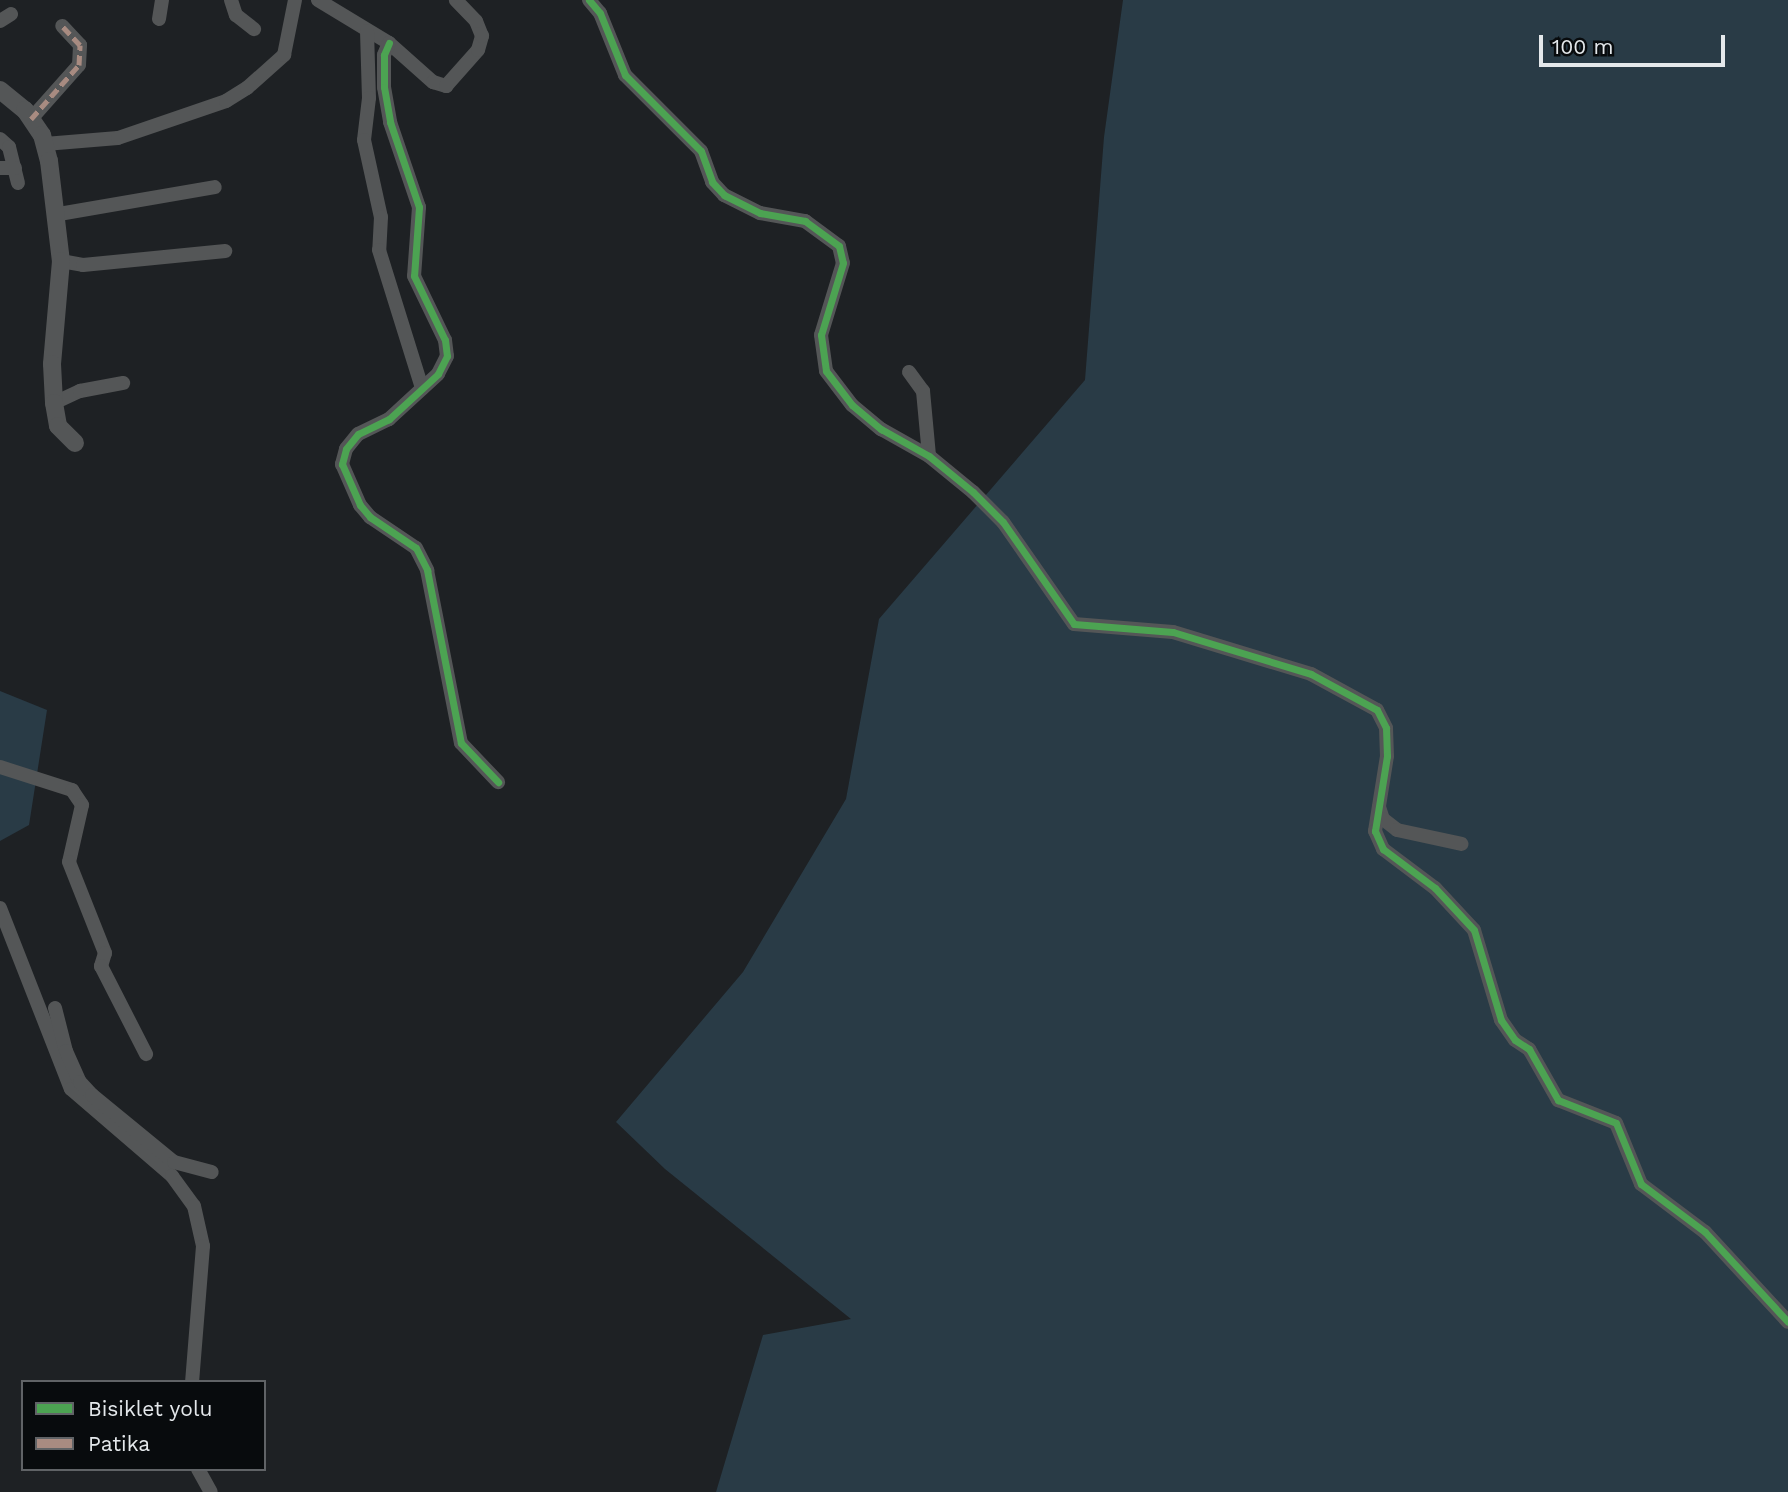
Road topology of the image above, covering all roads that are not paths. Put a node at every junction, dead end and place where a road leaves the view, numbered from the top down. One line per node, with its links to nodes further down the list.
1 (162, 0): 7 (street)
2 (231, 0): 9 (street)
3 (295, 0): 15 (street)
4 (318, 0): 10 (street)
5 (456, 0): 11 (street)
6 (589, 0): 26 (street)
7 (159, 19)
8 (62, 26): 13 (street)
9 (254, 29)
10 (367, 32): 11 (street); 23 (street)
11 (389, 43): 23 (street)
12 (0, 90): 13 (street)
13 (31, 119): 15 (street)
14 (0, 139): 16 (street)
15 (44, 144): 18 (street)
16 (0, 168)
17 (215, 187): 18 (street)
18 (59, 214): 20 (street)
19 (225, 251): 20 (street)
20 (61, 261): 24 (street)
21 (909, 372): 26 (street)
22 (122, 383): 24 (street)
23 (422, 388): 28 (street)
24 (54, 403): 25 (street)
25 (75, 443)
26 (929, 456): 29 (street)
27 (0, 767): 33 (street)
28 (498, 782)
29 (1377, 799): 30 (street); 35 (street)
30 (1462, 844)
31 (0, 908): 36 (street)
32 (55, 1008): 34 (street)
33 (146, 1054)
34 (212, 1172)
35 (1788, 1322)
36 (192, 1380)
37 (199, 1471): 38 (street)
38 (211, 1492)

